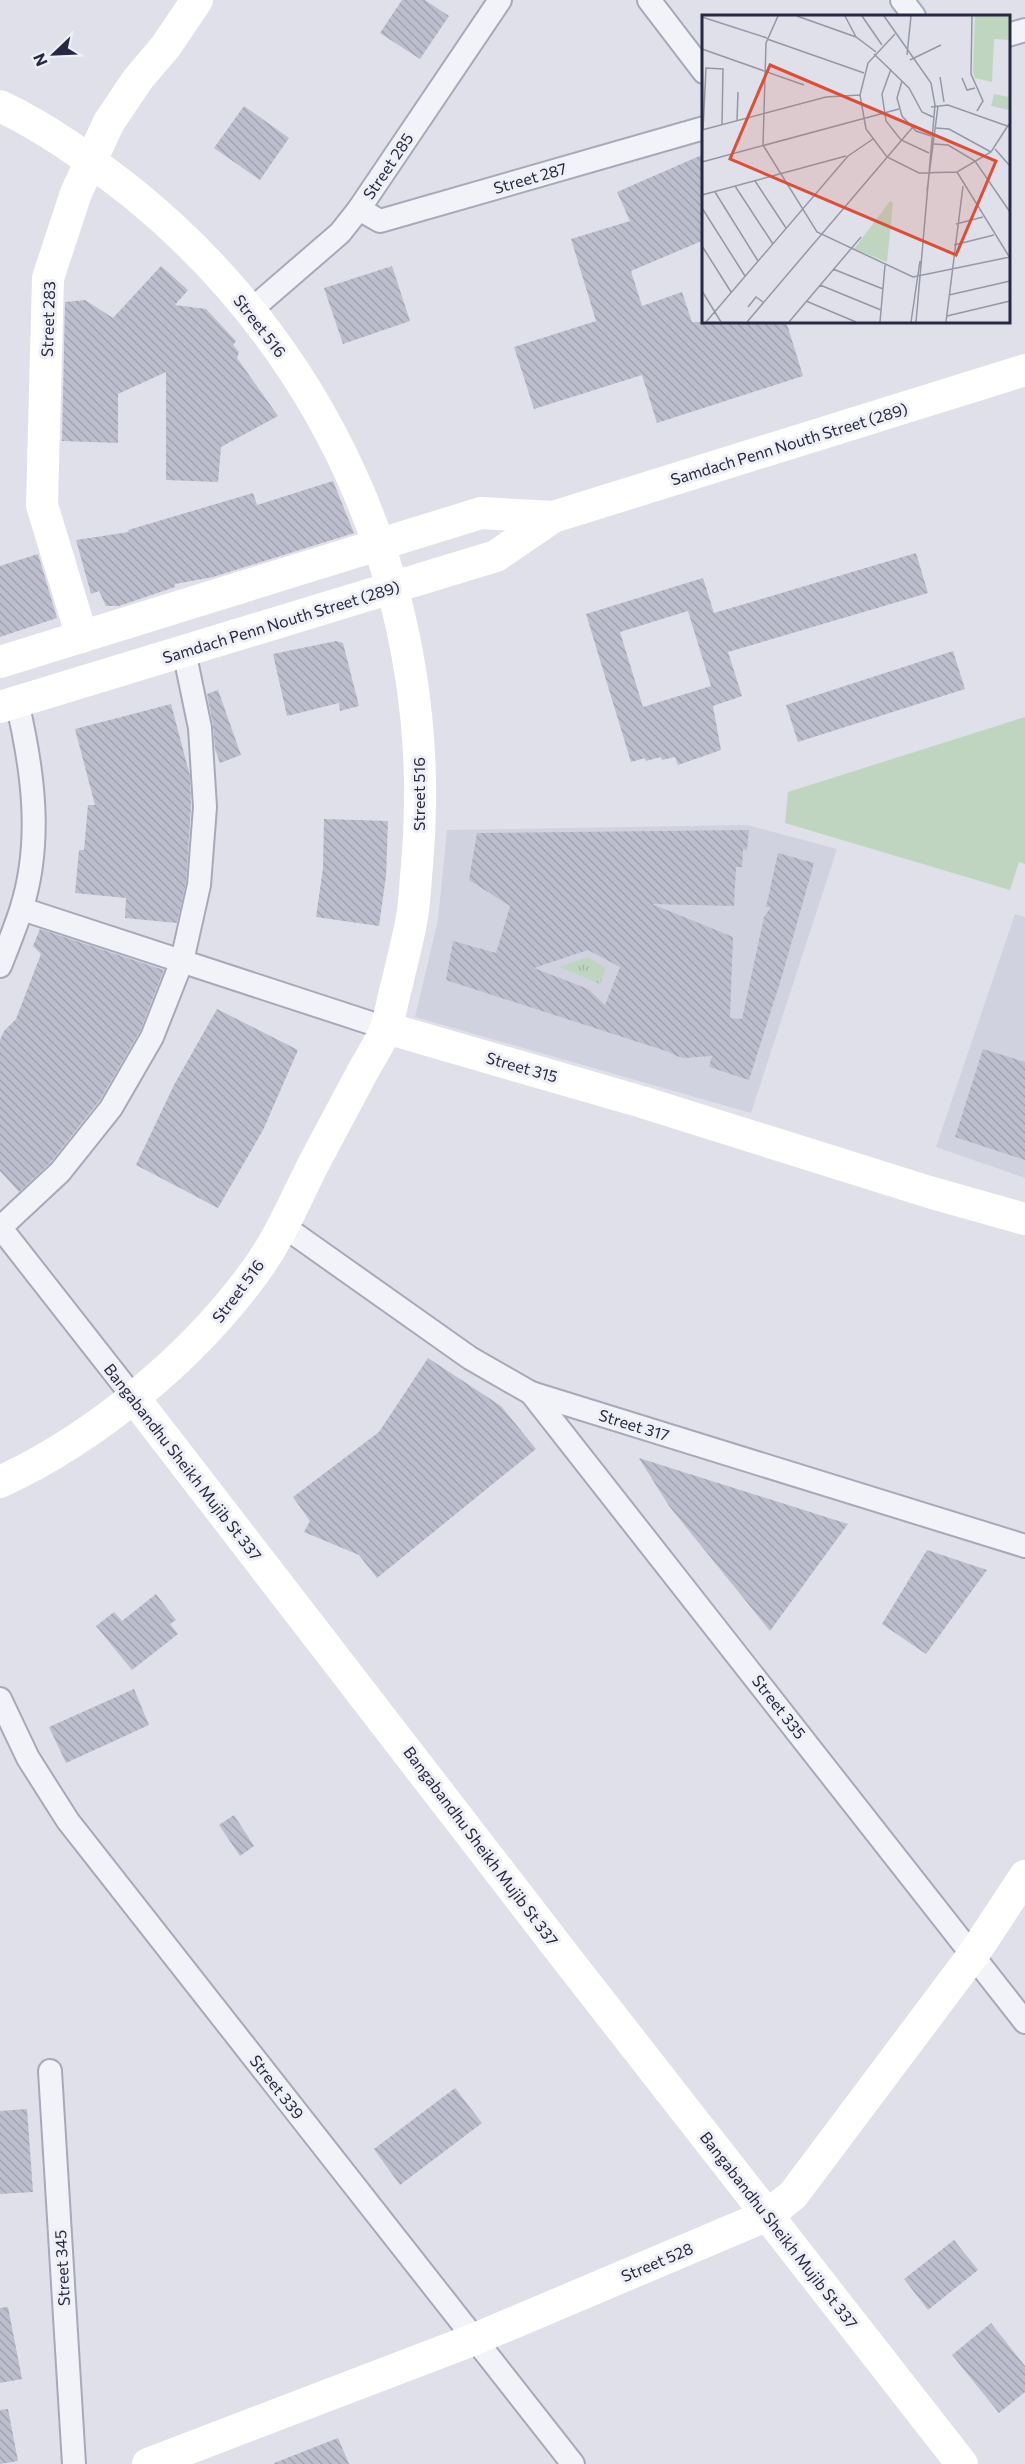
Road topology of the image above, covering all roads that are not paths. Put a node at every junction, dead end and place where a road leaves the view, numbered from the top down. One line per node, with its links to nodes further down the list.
1 (197, 0): 11 (street, Street 283)
2 (500, 0): 12 (street, Street 285)
3 (649, 0): 8 (street)
4 (902, 0): 5 (street)
5 (913, 15)
6 (1025, 30): 7 (street)
7 (1010, 34)
8 (702, 69)
9 (0, 106): 11 (street, Street 516)
10 (702, 130): 12 (street, Street 287)
11 (91, 160): 13 (street, Street 516); 18 (street, Street 283)
12 (359, 209): 13 (street, Street 285)
13 (250, 310): 16 (street, Street 516)
14 (1025, 370): 15 (street, Samdach Penn Nouth Street (289))
15 (553, 517): 16 (street, Samdach Penn Nouth Street (289)); 17 (street, Samdach Penn Nouth Street (289))
16 (379, 545): 17 (street, Street 516); 18 (street, Samdach Penn Nouth Street (289))
17 (393, 588): 19 (street, Samdach Penn Nouth Street (289)); 25 (street, Street 516)
18 (82, 636): 20 (street, Samdach Penn Nouth Street (289))
19 (184, 651): 21 (street, Samdach Penn Nouth Street (289)); 23 (street)
20 (0, 662)
21 (9, 704): 22 (street)
22 (22, 909): 23 (street, Street 315); 24 (street)
23 (182, 961): 25 (street, Street 315); 28 (street)
24 (0, 966)
25 (386, 1028): 26 (street, Street 315); 27 (street, Street 516)
26 (1025, 1219)
27 (282, 1225): 29 (street, Street 317); 30 (street, Street 516)
28 (0, 1228): 30 (street, Bangabandhu Sheikh Mujib St 337)
29 (531, 1393): 32 (street, Street 317); 35 (street, Street 335)
30 (134, 1398): 31 (street, Street 516); 38 (street, Bangabandhu Sheikh Mujib St 337)
31 (0, 1482)
32 (1025, 1546)
33 (0, 1699): 39 (street, Street 339)
34 (1025, 1876): 35 (street, Street 528)
35 (973, 1955): 36 (street, Street 335); 38 (street, Street 528)
36 (1025, 2022)
37 (50, 2071): 40 (street, Street 345)
38 (768, 2215): 39 (street, Street 528); 43 (street, Bangabandhu Sheikh Mujib St 337)
39 (474, 2339): 41 (street, Street 528); 42 (street, Street 339)
40 (74, 2464)
41 (148, 2464)
42 (573, 2464)
43 (962, 2464)

